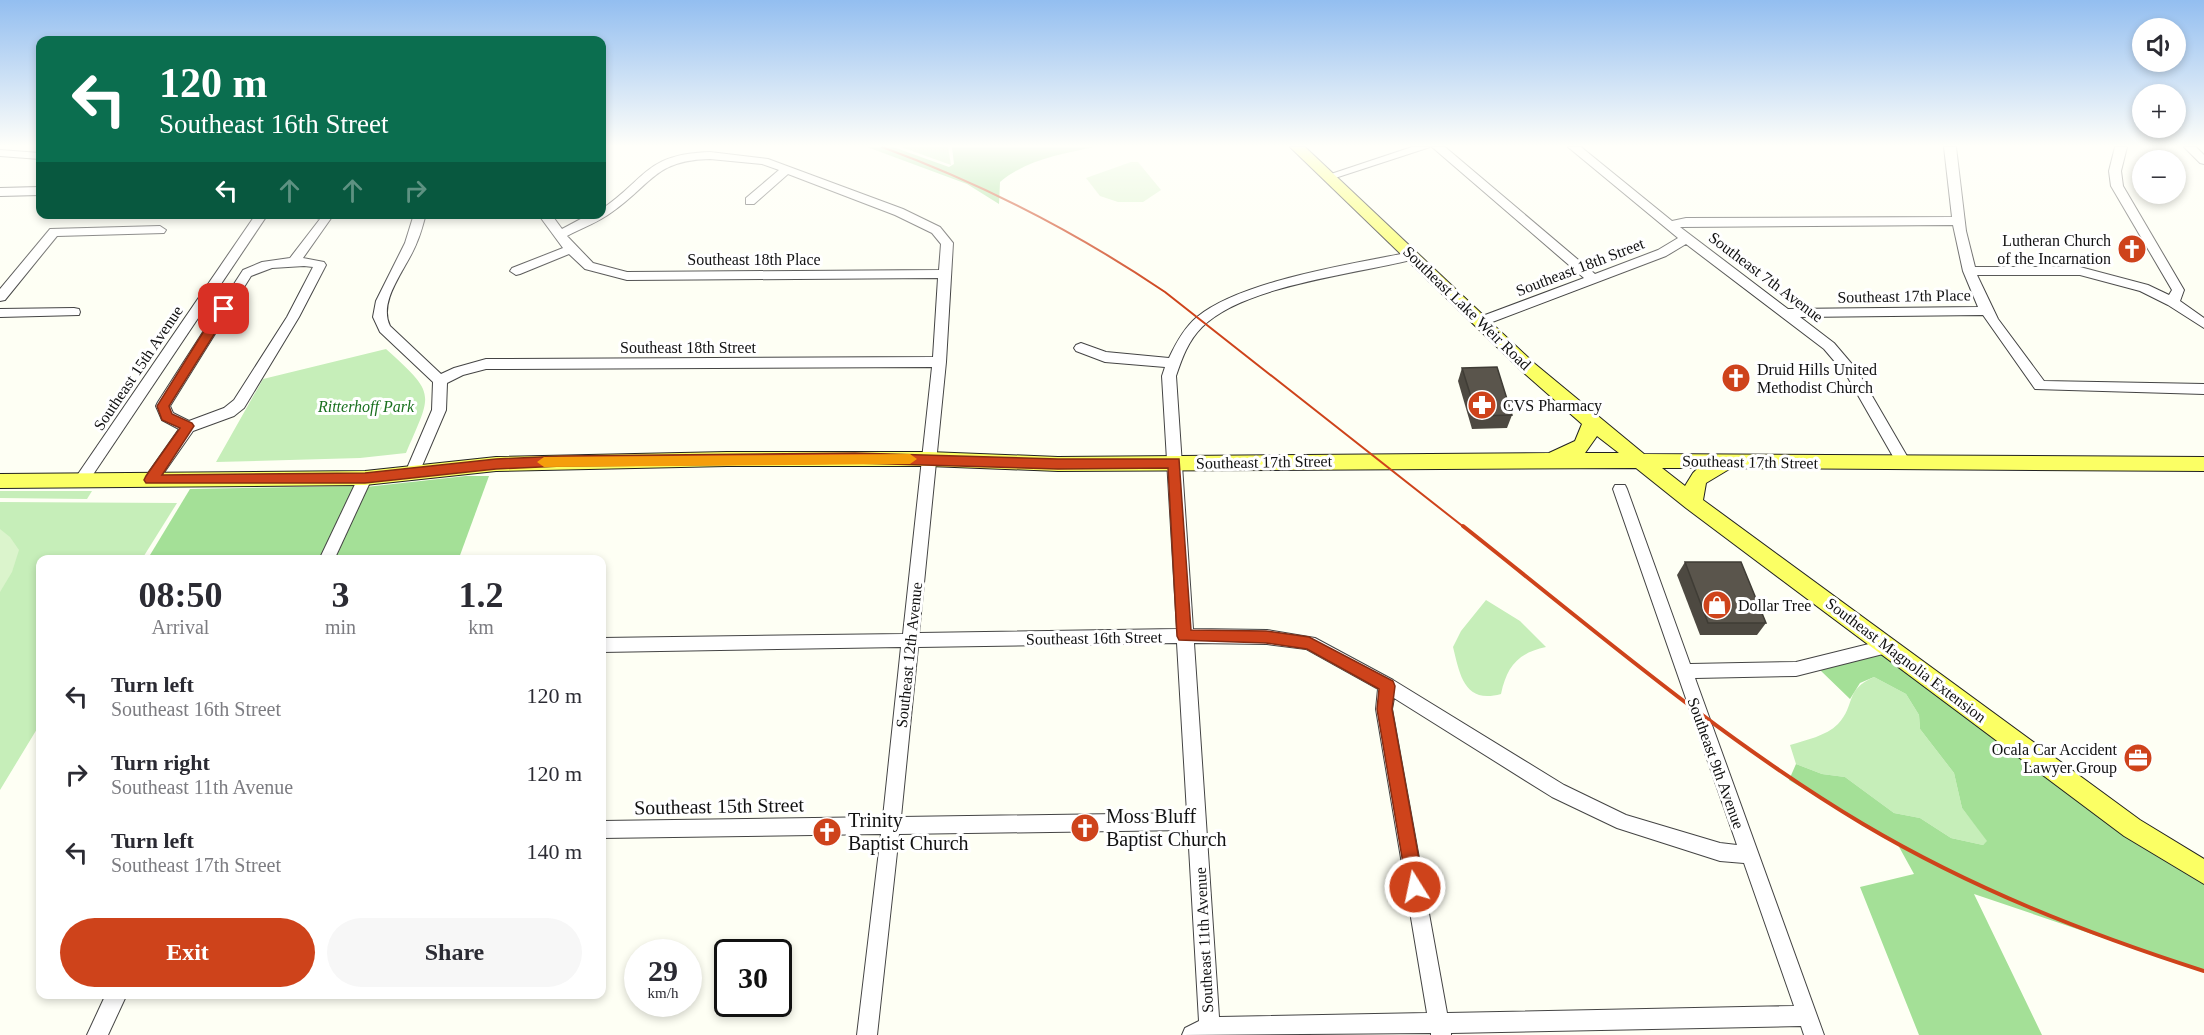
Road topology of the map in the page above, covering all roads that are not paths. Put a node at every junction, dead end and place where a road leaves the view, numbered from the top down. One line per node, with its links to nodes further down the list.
1 (623, 195): 10 (street, Southeast 12th Avenue)
2 (757, 195): 9 (street)
3 (853, 195): 26 (street, Southeast 12th Avenue)
4 (1347, 195): 22 (main road, Southeast Lake Weir Road)
5 (1495, 195): 27 (street)
6 (1633, 195): 17 (street, Southeast 7th Avenue)
7 (1955, 195): 16 (street)
8 (2122, 195): 29 (street)
9 (750, 201)
10 (606, 210)
11 (259, 219): 54 (street, Southeast 15th Avenue)
12 (325, 219): 23 (street)
13 (418, 219): 39 (street)
14 (548, 219): 19 (street, Southeast 18th Place)
15 (591, 219): 19 (street, Southeast 12th Avenue)
16 (1958, 221): 17 (street); 25 (street)
17 (1670, 225): 20 (street, Southeast 7th Avenue)
18 (160, 230): 28 (street)
19 (561, 234): 21 (street, Southeast 18th Place)
20 (1686, 238): 27 (street, Southeast 18th Street); 33 (street, Southeast 7th Avenue)
21 (572, 249): 24 (street); 26 (street, Southeast 18th Place)
22 (1412, 256): 34 (main road, Southeast Lake Weir Road); 38 (street, Southeast 11th Avenue)
23 (294, 263): 42 (street); 42 (street)
24 (516, 271)
25 (1969, 271): 29 (street); 30 (street)
26 (946, 274): 37 (street, Southeast 12th Avenue)
27 (1594, 280): 34 (street, Southeast 18th Street)
28 (0, 297)
29 (2173, 302): 35 (street)
30 (1986, 311): 33 (street, Southeast 17th Place); 40 (street)
31 (74, 312): 32 (street)
32 (0, 313)
33 (1787, 313): 48 (street, Southeast 7th Avenue)
34 (1482, 321): 41 (main road, Southeast Lake Weir Road)
35 (2204, 324)
36 (1081, 348): 38 (street)
37 (939, 362): 39 (street, Southeast 18th Street); 43 (street, Southeast 12th Avenue)
38 (1173, 363): 47 (street, Southeast 11th Avenue)
39 (440, 381): 50 (street)
40 (2204, 389)
41 (1592, 422): 44 (main road); 45 (main road, Southeast Lake Weir Road)
42 (188, 426): 52 (street)
43 (928, 459): 47 (main road, Southeast 17th Street); 50 (main road, Southeast 17th Street); 59 (street, Southeast 12th Avenue)
44 (1541, 460): 45 (main road, Southeast 17th Street); 47 (main road, Southeast 17th Street)
45 (1644, 461): 46 (main road, Southeast 17th Street); 56 (main road, Southeast Magnolia Extension)
46 (1730, 462): 48 (main road, Southeast 17th Street); 56 (main road)
47 (1175, 463): 58 (street, Southeast 11th Avenue)
48 (1904, 463): 49 (main road, Southeast 17th Street)
49 (2204, 464)
50 (412, 472): 51 (main road, Southeast 17th Street)
51 (365, 478): 52 (main road, Southeast 17th Street); 57 (street)
52 (151, 480): 54 (main road, Southeast 17th Street)
53 (0, 481): 54 (main road, Southeast 17th Street)
54 (81, 481)
55 (1620, 489): 62 (street, Southeast 9th Avenue)
56 (1693, 503): 61 (main road, Southeast Magnolia Extension)
57 (328, 555)
58 (1184, 636): 59 (street, Southeast 16th Street); 63 (street, Southeast 16th Street); 64 (street, Southeast 11th Avenue)
59 (910, 641): 60 (street, Southeast 16th Street); 65 (street, Southeast 12th Avenue)
60 (606, 645)
61 (1889, 646): 62 (street); 68 (main road, Southeast Magnolia Extension)
62 (1683, 671): 67 (street, Southeast 9th Avenue)
63 (1387, 686): 67 (street, Southeast 16th Street); 71 (street)
64 (1197, 821): 65 (street, Southeast 15th Street); 72 (street, Southeast 11th Avenue)
65 (891, 826): 66 (street, Southeast 15th Street); 74 (street, Southeast 12th Avenue)
66 (606, 830)
67 (1749, 855): 70 (street, Southeast 9th Avenue)
68 (2204, 872)
69 (115, 999): 73 (street)
70 (1811, 1025): 71 (street)
71 (1440, 1028): 72 (street)
72 (1204, 1032)
73 (97, 1035)
74 (867, 1035)

